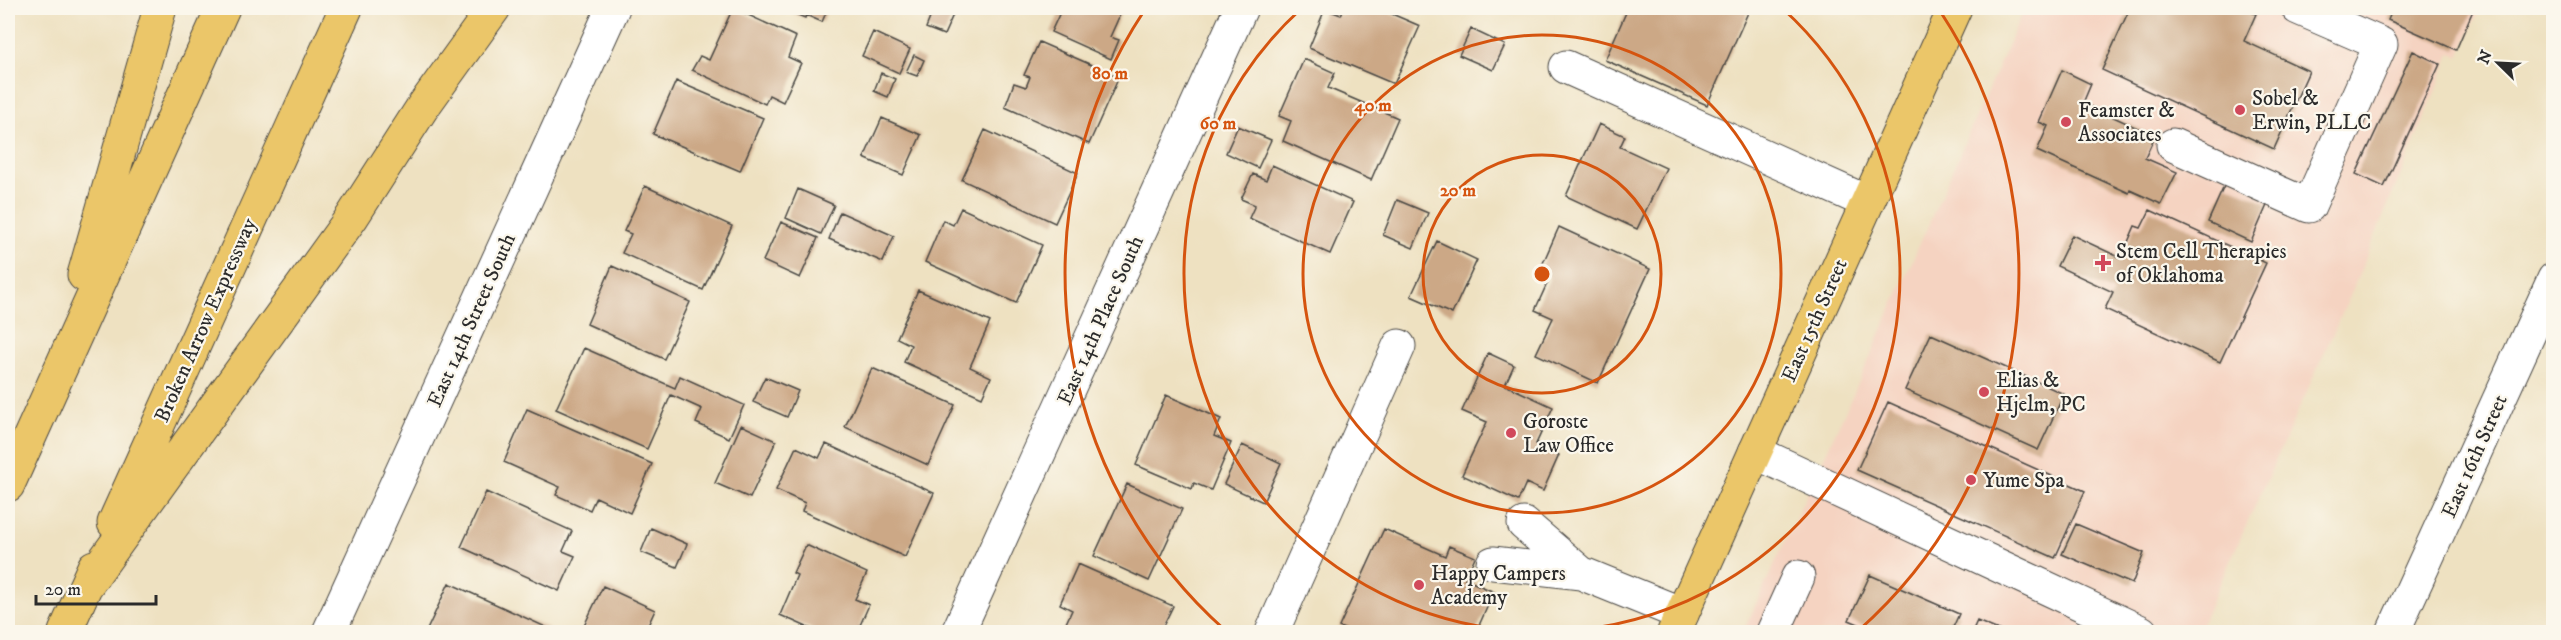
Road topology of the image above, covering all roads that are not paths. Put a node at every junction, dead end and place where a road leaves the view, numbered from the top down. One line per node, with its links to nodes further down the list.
1 (160, 8): 14 (main road)
2 (223, 8): 14 (main road)
3 (346, 8): 21 (main road, Broken Arrow Expressway)
4 (494, 8): 21 (main road)
5 (613, 8): 24 (street, East 14th Street South)
6 (1241, 8): 25 (street, East 14th Place South)
7 (1955, 8): 11 (main road, East 15th Street)
8 (2298, 8): 10 (street)
9 (1566, 67): 11 (street)
10 (2173, 145)
11 (1868, 202): 15 (main road, East 15th Street)
12 (2553, 279): 29 (street, East 16th Street)
13 (1399, 346): 26 (street)
14 (53, 383): 16 (main road)
15 (1755, 452): 22 (main road, East 15th Street); 28 (street)
16 (8, 485)
17 (1524, 524): 19 (street)
18 (1493, 563): 19 (street)
19 (1581, 573): 22 (street)
20 (1798, 578): 27 (street)
21 (85, 587): 23 (main road, Broken Arrow Expressway)
22 (1678, 623)
23 (65, 633)
24 (329, 633)
25 (958, 633)
26 (1272, 633)
27 (1773, 633)
28 (2141, 633)
29 (2393, 633)

